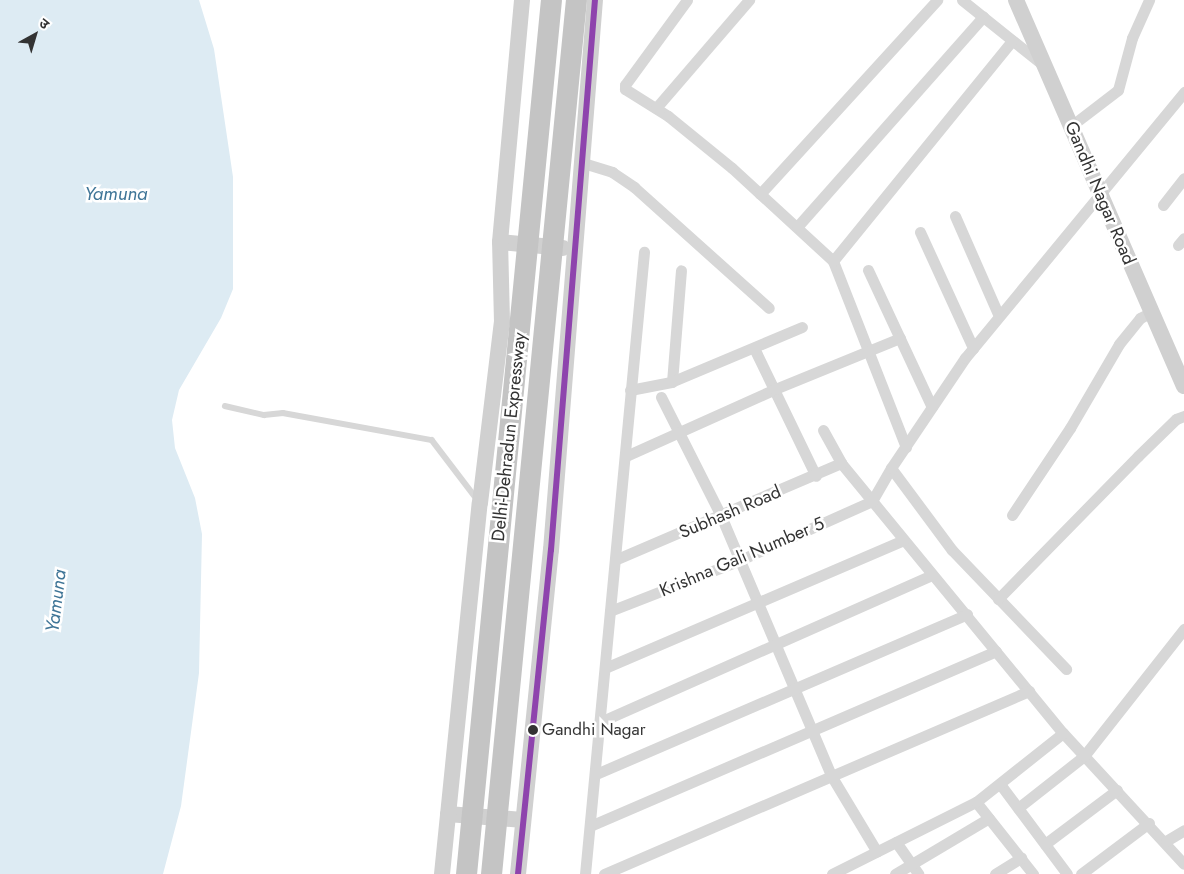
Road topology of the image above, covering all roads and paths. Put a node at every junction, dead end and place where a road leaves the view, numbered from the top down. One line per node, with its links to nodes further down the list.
1 (522, 0): 25 (street)
2 (551, 0): 97 (highway, Delhi-Dehradun Expressway, bridge)
3 (576, 0): 98 (highway, Delhi-Dehradun Expressway, bridge)
4 (594, 0): 17 (street)
5 (687, 0): 15 (street)
6 (749, 0): 15 (street)
7 (937, 0): 19 (street)
8 (962, 0): 11 (street)
9 (1016, 0): 13 (street, Gandhi Nagar Road)
10 (1149, 0): 16 (street)
11 (983, 17): 12 (street); 23 (street)
12 (1012, 41): 13 (street); 28 (street)
13 (1046, 68): 16 (street, Gandhi Nagar Road)
14 (1184, 92): 20 (street)
15 (656, 108): 19 (street)
16 (1071, 126): 20 (street, Gandhi Nagar Road)
17 (580, 162): 26 (street); 31 (street)
18 (1184, 178): 21 (street)
19 (760, 194): 23 (street)
20 (1102, 195): 32 (street, Gandhi Nagar Road); 33 (street)
21 (1163, 205)
22 (955, 216): 33 (street)
23 (797, 227): 28 (street)
24 (920, 232): 37 (street)
25 (500, 242): 26 (street); 55 (street)
26 (574, 250): 85 (street)
27 (644, 252): 42 (street)
28 (833, 261): 38 (street)
29 (681, 270): 39 (street)
30 (868, 270): 35 (street)
31 (769, 308)
32 (1152, 312): 40 (street, Gandhi Nagar Road); 56 (street)
33 (999, 316): 37 (street)
34 (802, 327): 36 (street)
35 (900, 338): 38 (street); 45 (street)
36 (754, 348): 39 (street); 41 (street)
37 (973, 348): 45 (street)
38 (868, 352): 41 (street); 49 (street)
39 (672, 382): 42 (street)
40 (1184, 386)
41 (775, 389): 48 (street); 53 (street)
42 (630, 390): 50 (street)
43 (661, 397): 48 (street)
44 (225, 406): 55 (lane)
45 (932, 407): 49 (street)
46 (1184, 416): 62 (street)
47 (823, 430): 51 (street)
48 (678, 431): 50 (street); 57 (street)
49 (906, 447): 52 (street)
50 (626, 456): 59 (street)
51 (841, 463): 53 (street, Subhash Road); 54 (street)
52 (891, 468): 54 (street); 62 (street)
53 (816, 476): 57 (street, Subhash Road)
54 (872, 501): 58 (street); 60 (street, Krishna Gali Number 5)
55 (480, 503): 83 (street)
56 (1012, 515)
57 (721, 516): 59 (street, Subhash Road); 60 (street)
58 (903, 540): 61 (street); 63 (street)
59 (617, 558): 64 (street)
60 (738, 562): 63 (street); 64 (street, Krishna Gali Number 5)
61 (932, 574): 65 (street); 67 (street)
62 (998, 599): 70 (street)
63 (758, 604): 67 (street); 69 (street)
64 (610, 611): 69 (street)
65 (967, 614): 68 (street); 71 (street)
66 (1184, 628): 76 (street)
67 (776, 644): 71 (street); 73 (street)
68 (996, 651): 72 (street); 74 (street)
69 (605, 668): 73 (street)
70 (1066, 670)
71 (794, 690): 74 (street); 77 (street)
72 (1029, 691): 75 (street); 78 (street)
73 (600, 722): 77 (street)
74 (813, 733): 78 (street); 87 (street)
75 (1063, 733): 76 (street); 79 (street)
76 (1084, 756): 80 (street); 82 (street)
77 (596, 774): 87 (street)
78 (832, 777): 92 (street); 101 (street)
79 (1000, 784): 81 (street); 82 (street)
80 (1117, 790): 86 (street); 91 (street)
81 (976, 802): 84 (street); 90 (street)
82 (1018, 808): 91 (street)
83 (448, 814): 85 (street); 96 (street)
84 (989, 818): 93 (street); 95 (street)
85 (523, 820): 99 (street)
86 (1149, 823): 89 (street); 107 (street)
87 (590, 826): 100 (street)
88 (1184, 830): 89 (street)
89 (1166, 841): 94 (street)
90 (896, 842): 92 (street); 95 (street)
91 (1045, 844): 106 (street)
92 (877, 852): 102 (street)
93 (1021, 858): 104 (street); 105 (street)
94 (1184, 864)
95 (915, 870): 103 (street)
96 (442, 874)
97 (466, 874)
98 (491, 874)
99 (518, 874)
100 (585, 874)
101 (604, 874)
102 (832, 874)
103 (895, 874)
104 (995, 874)
105 (1033, 874)
106 (1067, 874)
107 (1081, 874)

